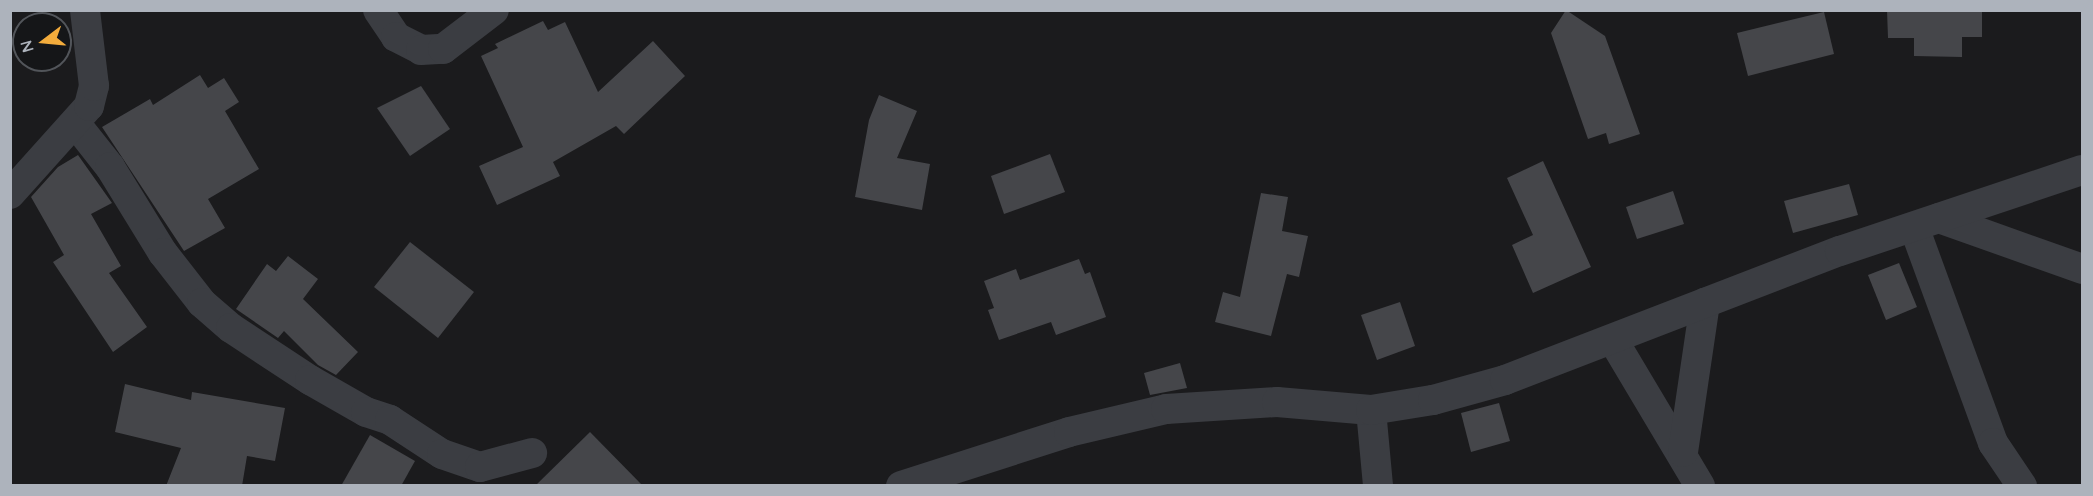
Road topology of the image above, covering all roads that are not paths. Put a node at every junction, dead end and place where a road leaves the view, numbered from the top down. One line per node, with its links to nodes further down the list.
1 (86, 10): 4 (street)
2 (378, 10): 3 (street)
3 (494, 10)
4 (76, 124): 6 (street); 13 (street)
5 (2082, 170): 7 (street)
6 (10, 194)
7 (1927, 222): 8 (street); 9 (street); 17 (street)
8 (2082, 269)
9 (1705, 303): 10 (street); 12 (street)
10 (1613, 340): 11 (street); 12 (street)
11 (1371, 410): 14 (street); 15 (street)
12 (1683, 452): 16 (street)
13 (532, 453)
14 (901, 486)
15 (1378, 486)
16 (1700, 486)
17 (2022, 486)

